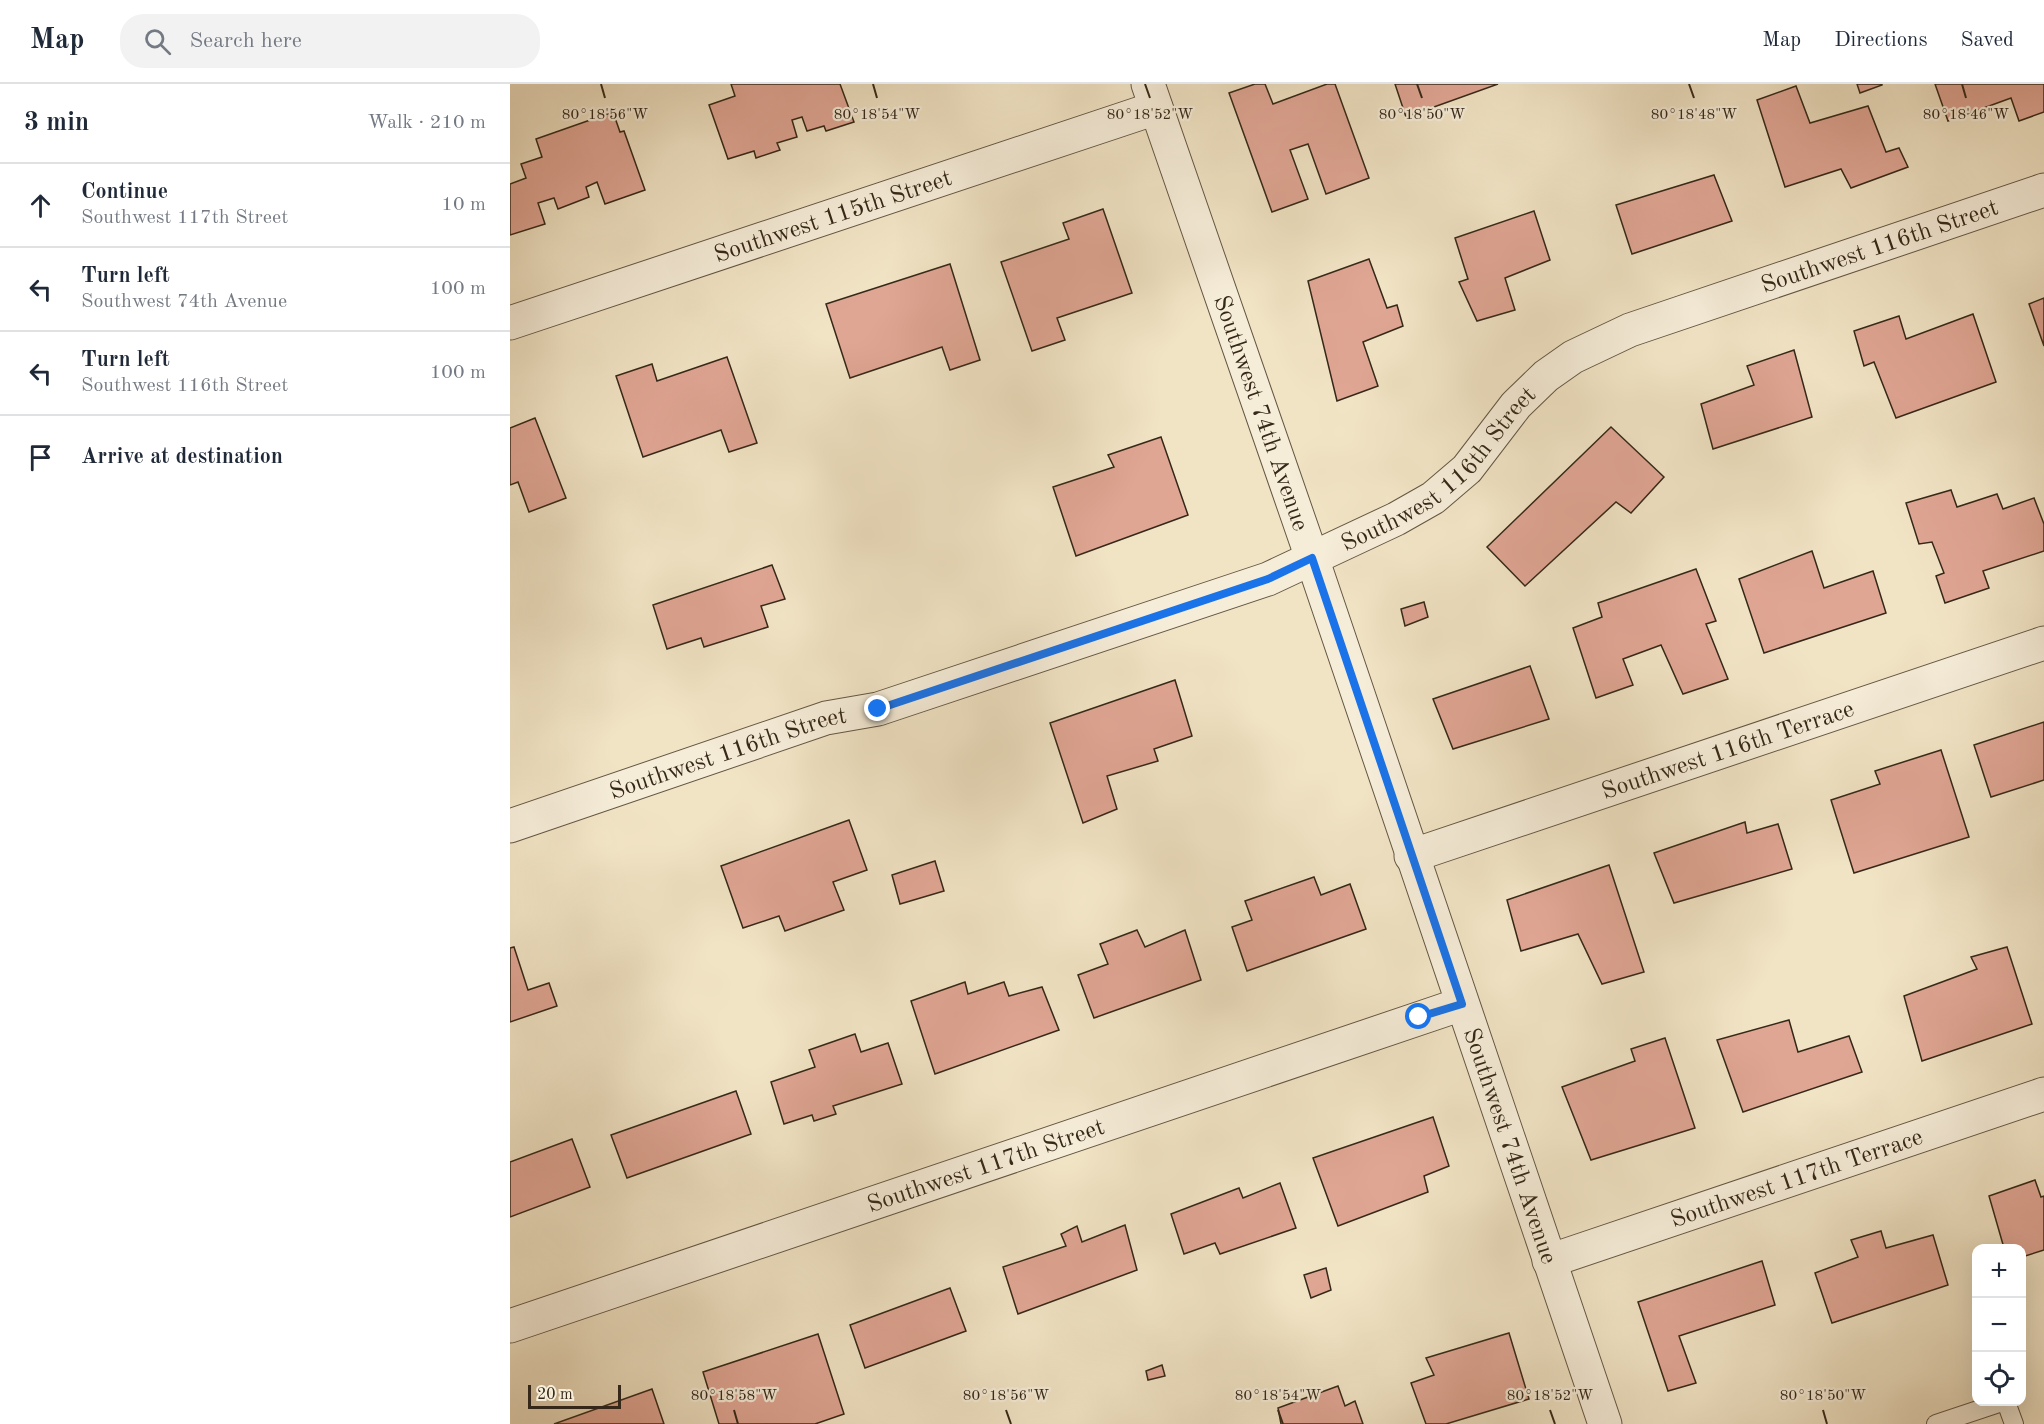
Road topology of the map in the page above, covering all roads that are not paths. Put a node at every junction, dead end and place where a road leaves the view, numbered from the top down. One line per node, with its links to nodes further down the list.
1 (1152, 96): 3 (street, Southwest 115th Street); 4 (street, Southwest 74th Avenue)
2 (2044, 190): 4 (street, Southwest 116th Street)
3 (510, 323)
4 (1312, 558): 6 (street, Southwest 116th Street); 7 (street, Southwest 74th Avenue)
5 (2044, 643): 7 (street, Southwest 116th Terrace)
6 (510, 826)
7 (1411, 856): 8 (street, Southwest 74th Avenue)
8 (1462, 1004): 10 (street, Southwest 74th Avenue); 11 (street, Southwest 117th Street)
9 (2044, 1094): 10 (street, Southwest 117th Terrace)
10 (1549, 1261): 14 (street, Southwest 74th Avenue)
11 (510, 1326)
12 (1989, 1406): 15 (lane)
13 (2006, 1406): 16 (lane)
14 (1605, 1424)
15 (1936, 1424)
16 (2014, 1424)

